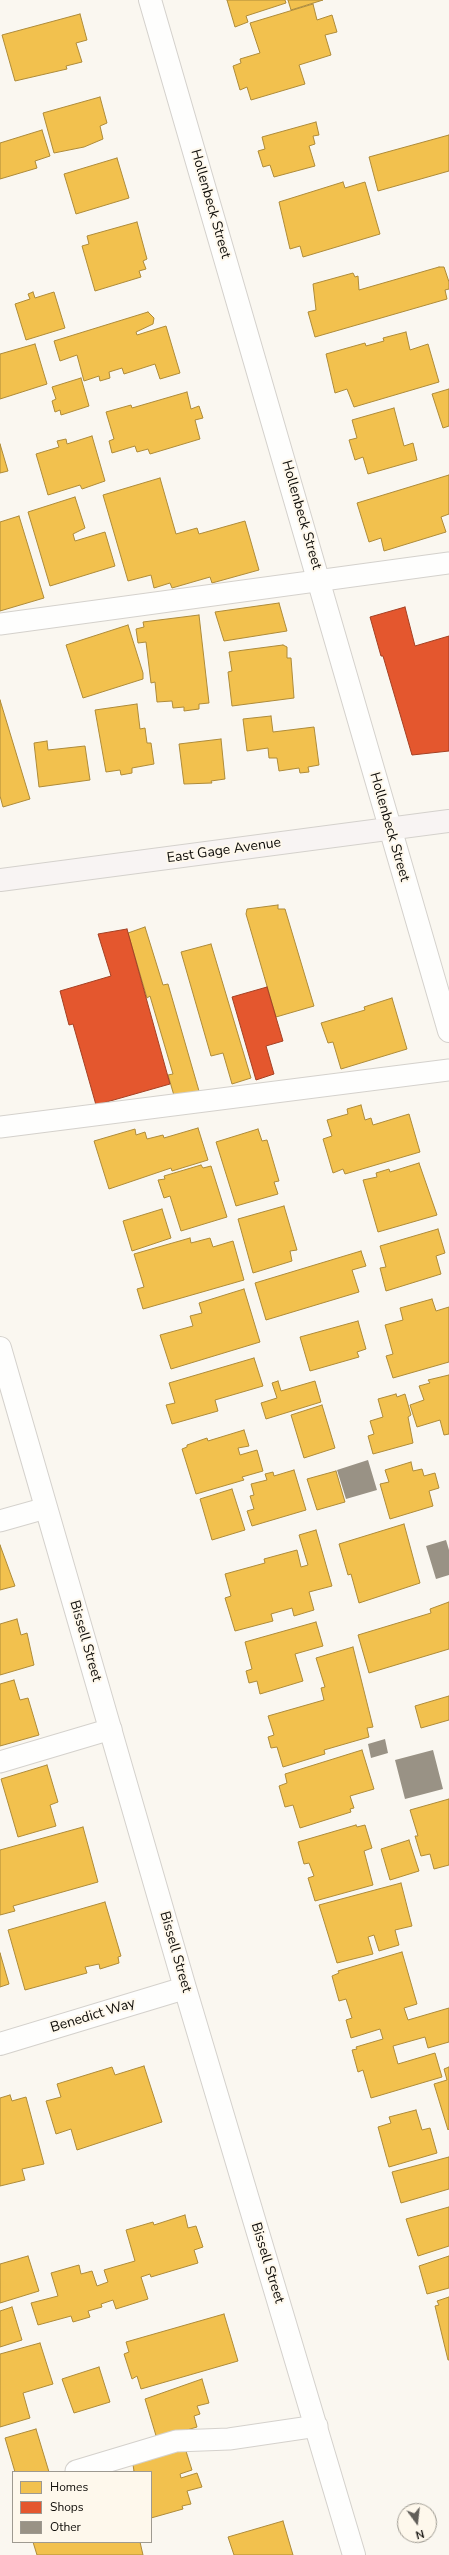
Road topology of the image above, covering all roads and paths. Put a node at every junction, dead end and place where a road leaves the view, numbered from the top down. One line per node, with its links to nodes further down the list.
1 (150, 0): 3 (street, Hollenbeck Street)
2 (449, 562): 3 (lane)
3 (320, 581): 4 (lane); 6 (street, Hollenbeck Street)
4 (0, 624)
5 (449, 821): 6 (main road, East Gage Avenue)
6 (389, 829): 7 (main road, East Gage Avenue); 8 (street, Hollenbeck Street)
7 (0, 880)
8 (449, 1031)
9 (449, 1070): 10 (lane)
10 (0, 1127)
11 (0, 1348): 12 (street, Bissell Street)
12 (46, 1508): 13 (lane); 14 (street, Bissell Street)
13 (0, 1521)
14 (111, 1729): 15 (lane); 16 (street, Bissell Street)
15 (0, 1762)
16 (185, 1988): 17 (street, Benedict Way); 18 (street, Bissell Street)
17 (0, 2044)
18 (316, 2426): 19 (lane); 20 (street, Bissell Street)
19 (76, 2471)
20 (354, 2555)

